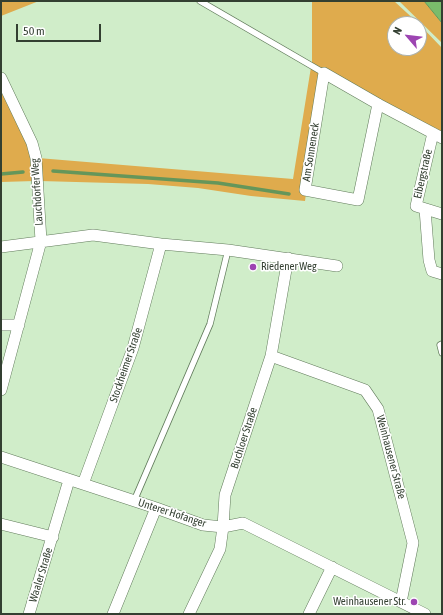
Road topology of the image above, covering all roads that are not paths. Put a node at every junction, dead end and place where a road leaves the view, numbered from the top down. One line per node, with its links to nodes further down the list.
1 (200, 1): 2 (lane)
2 (324, 73): 4 (street); 4 (street, Am Sonneneck)
3 (1, 78): 8 (street, Lauchdorfer Weg)
4 (378, 104): 5 (street)
5 (437, 136): 6 (street, Eibergstraße)
6 (425, 209): 7 (street, Eibergstraße); 14 (street, Eibergstraße)
7 (442, 214)
8 (41, 241): 9 (street); 10 (street); 16 (street, Lauchdorfer Weg)
9 (162, 244): 11 (street); 23 (street, Stockheimer Straße)
10 (1, 247)
11 (228, 250): 12 (street); 24 (lane)
12 (288, 258): 13 (street); 19 (street, Buchloer Straße)
13 (337, 266)
14 (442, 274)
15 (1, 325): 16 (street)
16 (19, 325): 20 (street, Lauchdorfer Weg)
17 (442, 344): 18 (lane)
18 (442, 353)
19 (271, 356): 27 (street, Buchloer Straße); 30 (street, Weinhausener Straße)
20 (1, 390)
21 (1, 457): 22 (street, Unterer Hofanger)
22 (69, 480): 23 (street, Unterer Hofanger); 28 (street, Waaler Straße)
23 (83, 484): 24 (street, Unterer Hofanger)
24 (134, 501): 25 (street, Unterer Hofanger)
25 (156, 508): 27 (street, Unterer Hofanger); 32 (street)
26 (1, 524): 28 (street, Waaler Straße)
27 (223, 527): 29 (street, Unterer Hofanger); 33 (street, Buchloer Straße)
28 (53, 537): 31 (street, Waaler Straße)
29 (332, 568): 30 (street, Unterer Hofanger); 34 (street)
30 (401, 602): 35 (street, Unterer Hofanger)
31 (29, 614)
32 (113, 614)
33 (189, 614)
34 (309, 614)
35 (425, 614)

